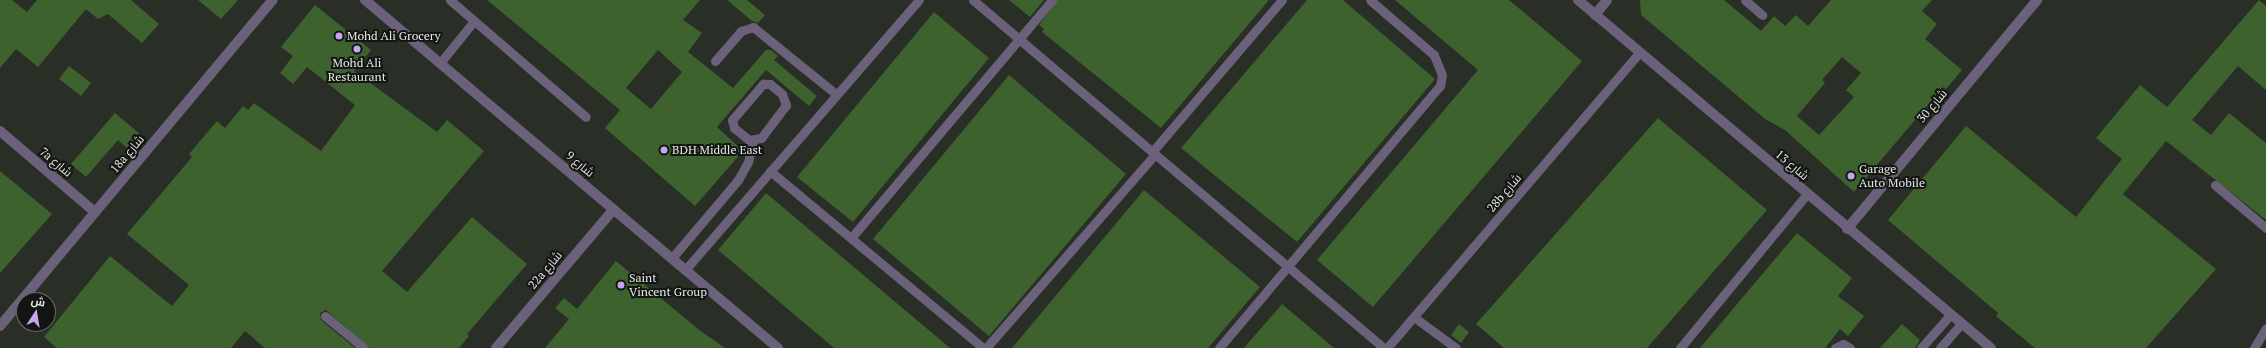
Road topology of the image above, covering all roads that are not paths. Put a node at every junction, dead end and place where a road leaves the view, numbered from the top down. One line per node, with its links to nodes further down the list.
1 (273, 0): 29 (street, 18a شارع)
2 (365, 0): 19 (street, شارع 9)
3 (450, 0): 15 (lane)
4 (919, 0): 20 (lane)
5 (973, 0): 16 (lane)
6 (1052, 0): 16 (lane)
7 (1282, 0): 24 (lane)
8 (1370, 0): 34 (lane)
9 (1578, 0): 13 (street, شارع 13)
10 (1607, 0): 13 (street)
11 (1745, 0): 14 (lane)
12 (2037, 0): 31 (street, شارع 30)
13 (1595, 15): 17 (street, شارع 13)
14 (1762, 15)
15 (474, 21): 19 (lane); 21 (lane)
16 (1019, 39): 24 (lane); 32 (lane)
17 (1639, 53): 27 (street, شارع 13); 38 (lane, 28b شارع)
18 (715, 61): 20 (lane)
19 (440, 63): 28 (street, شارع 9)
20 (836, 94): 25 (lane)
21 (586, 117)
22 (0, 131): 29 (street, 7a شارع)
23 (753, 141): 23 (lane); 33 (lane)
24 (1154, 153): 34 (lane); 45 (lane)
25 (770, 171): 32 (lane); 35 (lane)
26 (2215, 185): 30 (lane)
27 (1807, 194): 31 (street, شارع 13); 49 (lane)
28 (614, 209): 33 (street, شارع 9); 43 (street, 22a شارع)
29 (95, 212): 40 (street, 18a شارع)
30 (2266, 228)
31 (1847, 229): 36 (street, شارع 13)
32 (851, 238): 45 (lane)
33 (672, 258): 35 (street, شارع 9)
34 (1288, 267): 46 (lane); 47 (lane)
35 (685, 270): 44 (street, شارع 9)
36 (1951, 314): 39 (street, شارع 13); 52 (lane)
37 (325, 316): 42 (lane)
38 (1414, 317): 47 (lane, 28b شارع); 48 (lane)
39 (1962, 323): 53 (lane); 54 (street, شارع 13)
40 (0, 326)
41 (2266, 328): 55 (lane)
42 (364, 348)
43 (496, 348)
44 (778, 348)
45 (984, 348)
46 (1219, 348)
47 (1385, 348)
48 (1456, 348)
49 (1680, 348)
50 (1835, 348): 51 (lane)
51 (1850, 348)
52 (1921, 348)
53 (1940, 348)
54 (1991, 348)
55 (2254, 348)

